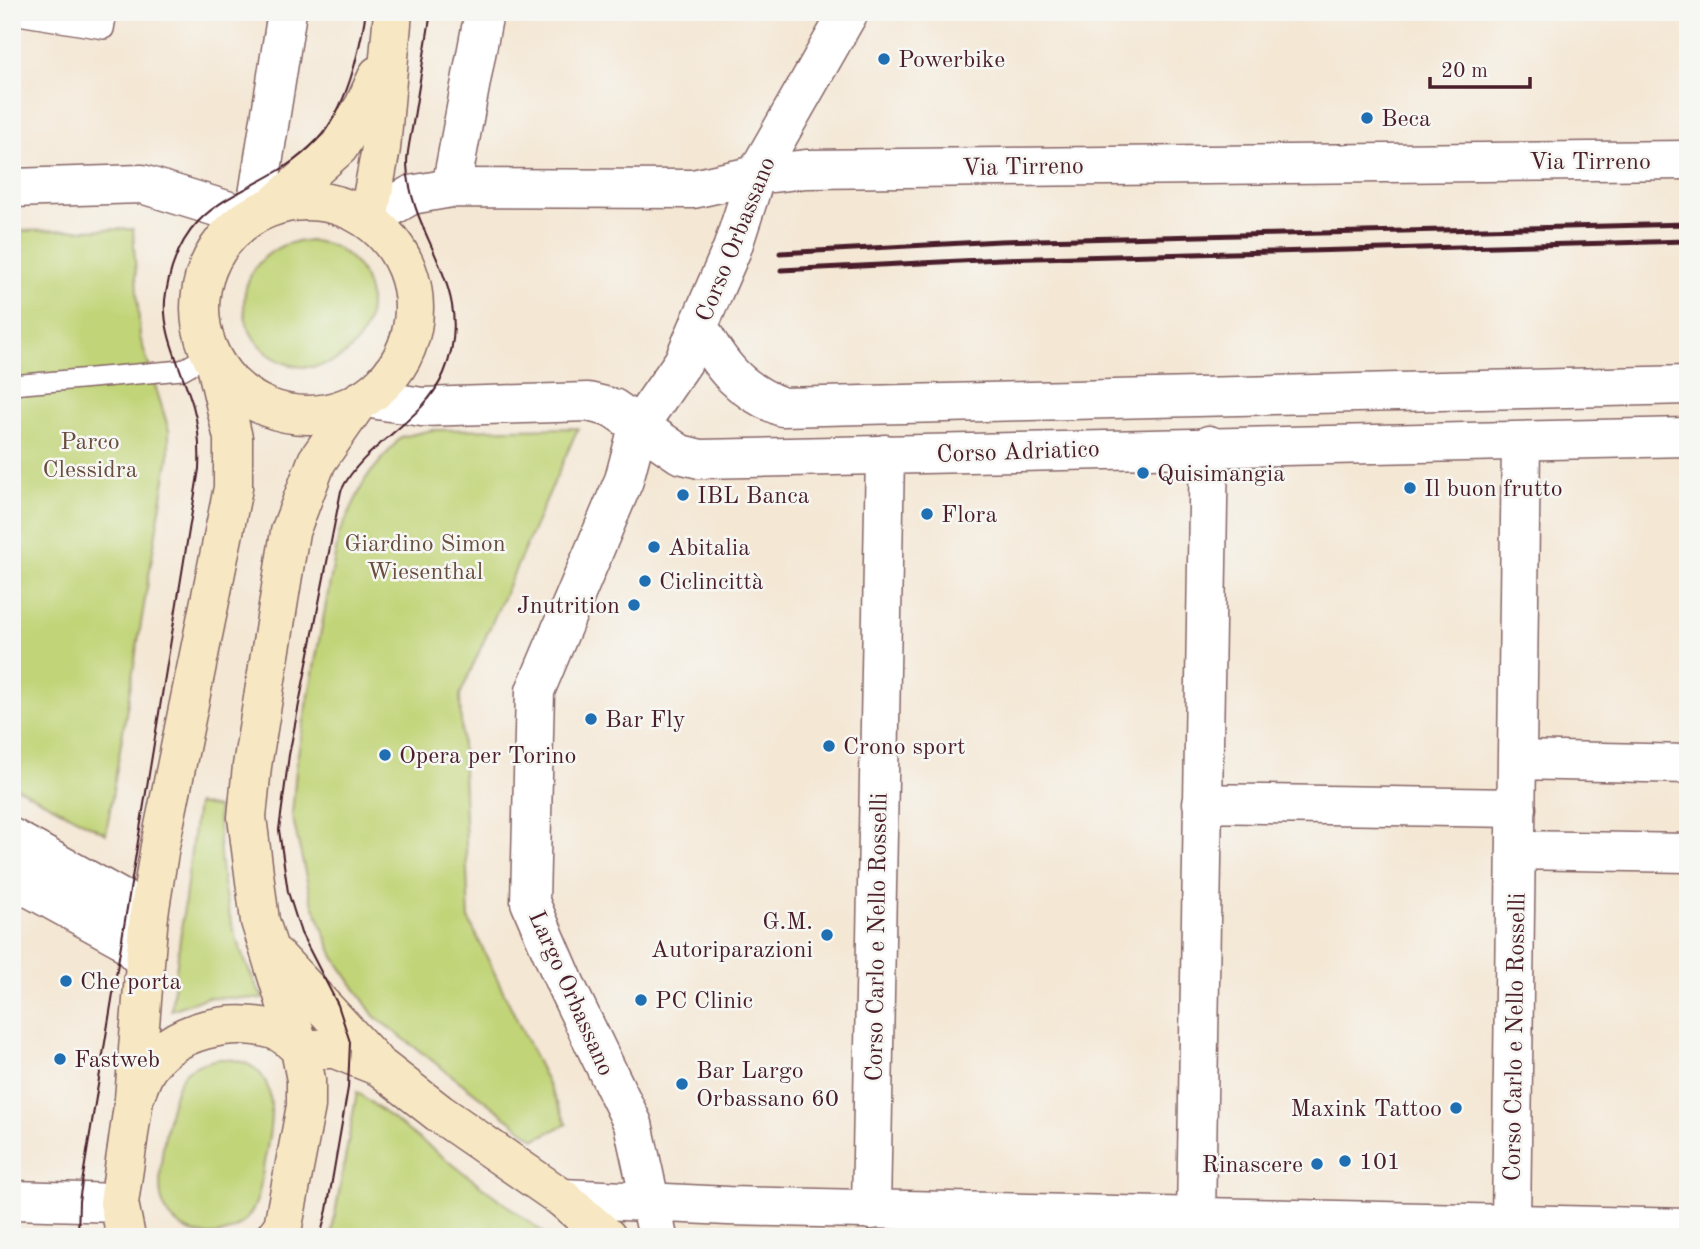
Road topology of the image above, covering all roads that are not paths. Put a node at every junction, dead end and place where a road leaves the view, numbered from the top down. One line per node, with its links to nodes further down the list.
1 (107, 12): 6 (lane)
2 (287, 12): 12 (street)
3 (393, 12): 7 (main road)
4 (484, 12): 11 (street)
5 (849, 12): 9 (street, Corso Orbassano)
6 (12, 14)
7 (388, 53): 12 (main road); 13 (main road)
8 (1688, 160): 9 (street, Via Tirreno)
9 (757, 175): 11 (street, Via Tirreno); 14 (street, Corso Orbassano)
10 (12, 188): 12 (street)
11 (452, 188): 13 (street, Via Tirreno)
12 (249, 210): 13 (main road); 15 (main road)
13 (368, 220): 18 (main road)
14 (699, 327): 17 (street, Corso Adriatico); 19 (street, Corso Orbassano)
15 (213, 360): 16 (lane); 18 (main road); 32 (main road)
16 (12, 385)
17 (1688, 385)
18 (362, 399): 19 (street, Corso Adriatico); 33 (main road)
19 (625, 417): 23 (street, Corso Adriatico); 42 (street, Largo Orbassano)
20 (1688, 437): 21 (street, Corso Adriatico)
21 (1521, 442): 22 (street, Corso Adriatico); 24 (street, Corso Carlo e Nello Rosselli)
22 (1209, 445): 23 (street, Corso Adriatico); 26 (street)
23 (885, 454): 40 (street, Corso Carlo e Nello Rosselli)
24 (1518, 760): 25 (street); 27 (street, Corso Carlo e Nello Rosselli)
25 (1688, 764)
26 (1202, 803): 27 (street); 41 (street)
27 (1517, 808): 29 (street, Corso Carlo e Nello Rosselli)
28 (12, 838): 32 (street)
29 (1516, 850): 30 (street); 43 (street, Corso Carlo e Nello Rosselli)
30 (1688, 853)
31 (12, 878): 34 (street)
32 (149, 914): 34 (main road)
33 (268, 947): 35 (main road); 36 (main road)
34 (144, 961): 37 (main road)
35 (300, 1049): 36 (main road); 37 (main road); 46 (main road)
36 (380, 1066): 38 (main road)
37 (134, 1099): 44 (main road)
38 (562, 1198): 42 (street); 47 (main road)
39 (12, 1200): 44 (street)
40 (871, 1210): 41 (street); 42 (street)
41 (1196, 1217): 43 (street)
42 (654, 1219)
43 (1511, 1224): 45 (street)
44 (123, 1227)
45 (1688, 1228)
46 (275, 1237)
47 (607, 1237)

